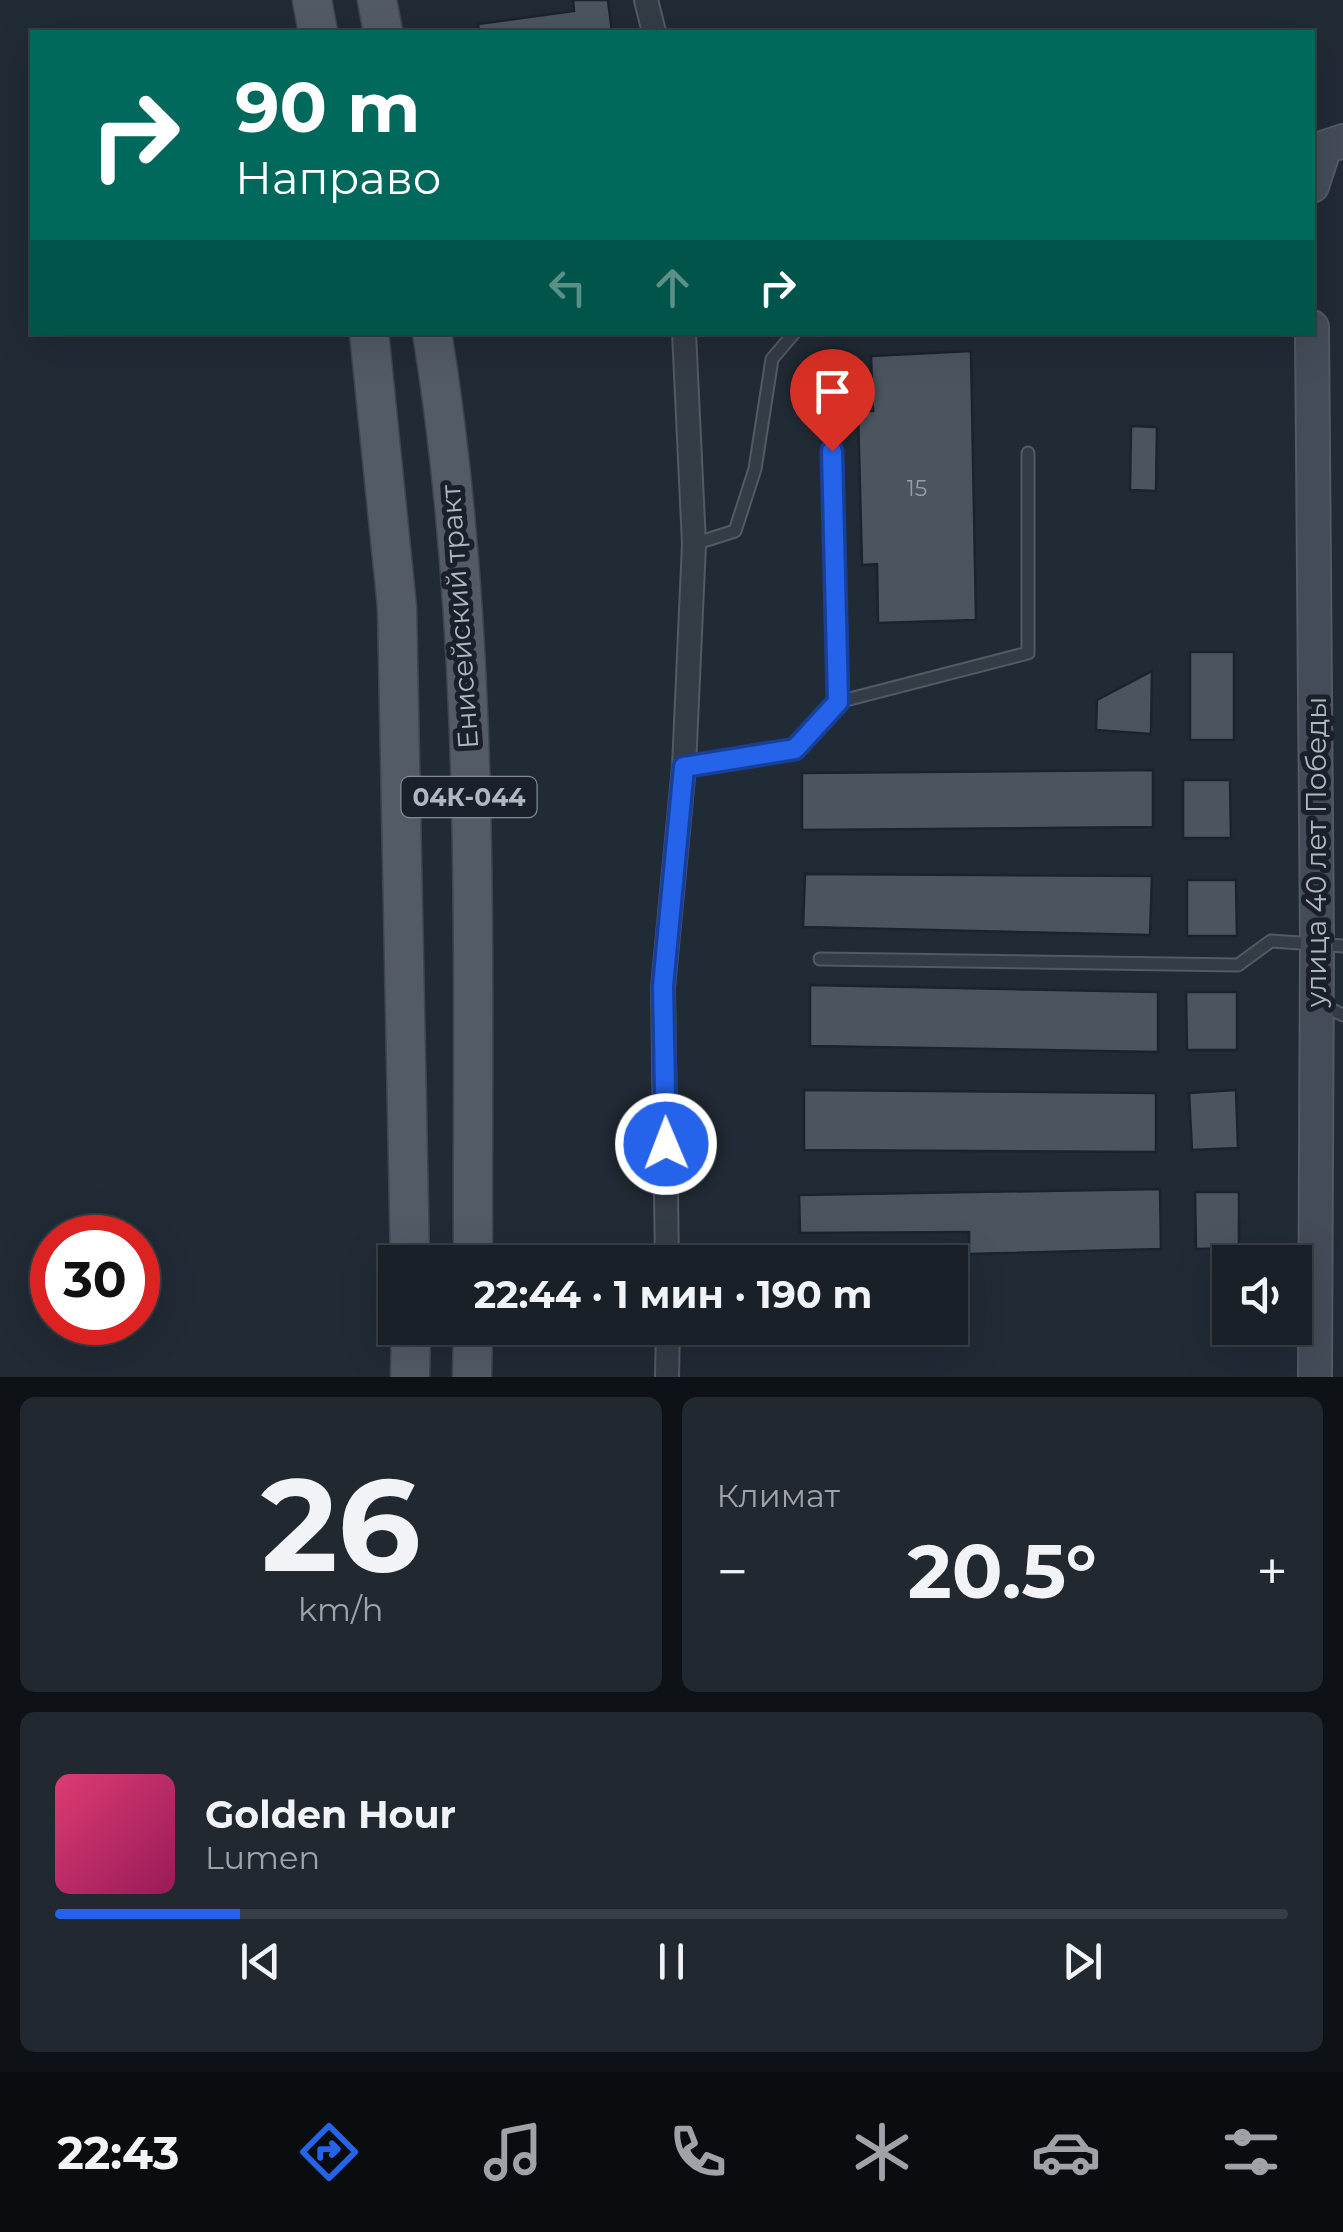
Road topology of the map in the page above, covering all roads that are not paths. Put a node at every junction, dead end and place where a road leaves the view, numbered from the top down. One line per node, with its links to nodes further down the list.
1 (312, 0): 4 (main road)
2 (377, 0): 5 (main road)
3 (646, 0): 6 (street)
4 (318, 30)
5 (383, 30)
6 (654, 30)
7 (1334, 144): 8 (street)
8 (1315, 180)
9 (369, 335): 22 (main road, 04К-044)
10 (432, 335): 23 (main road, Енисейский тракт / 04К-044)
11 (684, 335): 16 (street)
12 (792, 335): 16 (lane)
13 (1312, 335): 19 (street, улица 40 лет Победы)
14 (832, 451): 17 (lane)
15 (1028, 453): 17 (lane)
16 (694, 544): 18 (street)
17 (838, 702): 18 (lane)
18 (684, 767): 24 (street)
19 (1330, 944): 20 (lane); 21 (street, улица 40 лет Победы)
20 (820, 959)
21 (1330, 1009): 31 (street, улица 40 лет Победы)
22 (410, 1245)
23 (473, 1245)
24 (668, 1245)
25 (411, 1345): 28 (main road)
26 (473, 1345): 29 (main road)
27 (668, 1345): 30 (street)
28 (410, 1377)
29 (472, 1377)
30 (667, 1377)
31 (1315, 1377)

